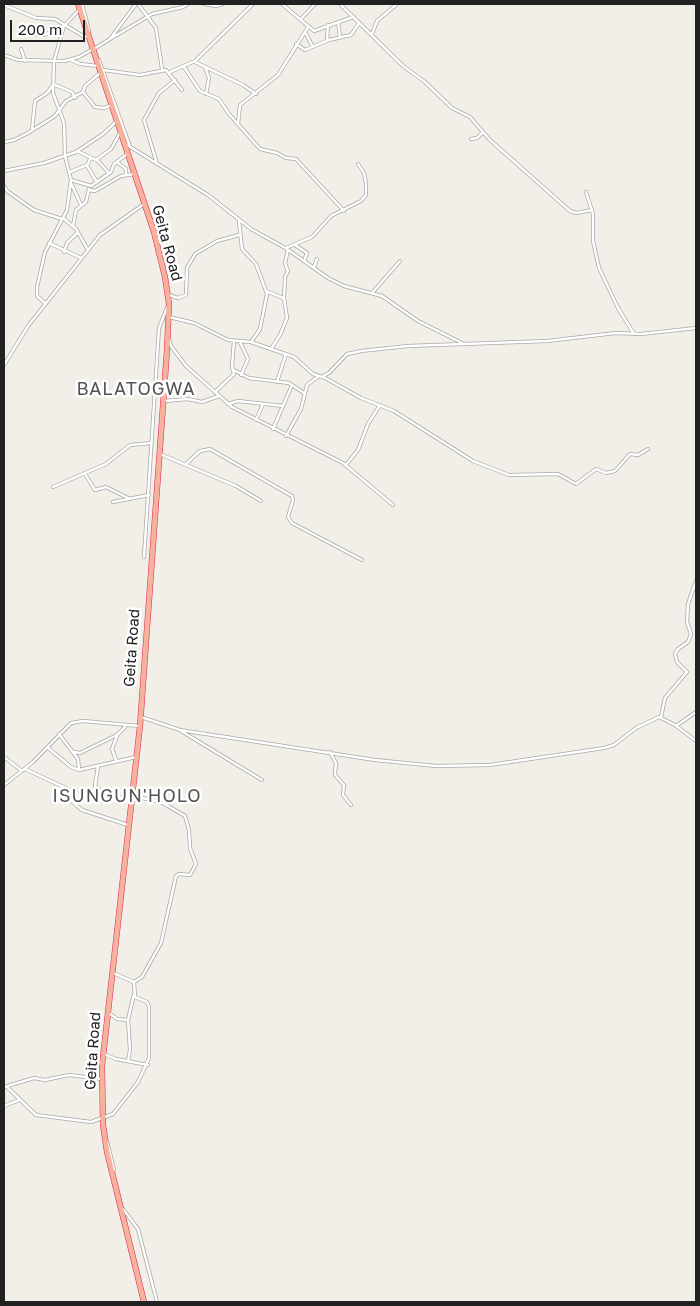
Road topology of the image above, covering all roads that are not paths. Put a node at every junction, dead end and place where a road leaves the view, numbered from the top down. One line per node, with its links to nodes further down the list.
1 (137, 4): 12 (street); 25 (street)
2 (188, 4): 12 (street)
3 (204, 4): 4 (street)
4 (223, 4)
5 (253, 4): 35 (street)
6 (282, 4): 14 (street)
7 (315, 4): 14 (street)
8 (340, 4): 13 (street)
9 (397, 4): 22 (street)
10 (4, 5): 17 (street)
11 (80, 6): 17 (street); 23 (highway, Geita Road); 30 (street)
12 (147, 17): 25 (street); 39 (street)
13 (353, 17): 15 (street); 16 (street)
14 (301, 20): 19 (street)
15 (338, 22): 18 (street); 24 (street)
16 (359, 22): 22 (street); 24 (street)
17 (65, 25): 21 (street); 23 (street); 34 (street)
18 (328, 25): 19 (street); 26 (street)
19 (308, 27): 20 (street)
20 (305, 32): 27 (street); 28 (street)
21 (35, 34)
22 (372, 34): 53 (street)
23 (89, 37): 30 (highway, Geita Road)
24 (340, 37): 26 (street)
25 (110, 40): 30 (street)
26 (327, 41): 28 (street)
27 (296, 44): 28 (street); 46 (street)
28 (312, 47)
29 (21, 49): 33 (street)
30 (93, 49): 32 (street); 38 (highway, Geita Road)
31 (4, 55): 33 (street)
32 (71, 60): 34 (street); 38 (street)
33 (25, 61): 34 (street)
34 (54, 61): 42 (street)
35 (195, 62): 36 (street); 37 (street)
36 (184, 67): 40 (street); 45 (street)
37 (205, 67): 45 (street); 46 (street)
38 (101, 69): 39 (street); 44 (street); 48 (highway, Geita Road); 58 (street)
39 (162, 69): 40 (street)
40 (170, 72): 41 (street)
41 (174, 80): 43 (street); 65 (street)
42 (53, 84): 47 (street); 49 (street); 52 (street)
43 (182, 90)
44 (83, 92): 47 (street); 48 (street)
45 (206, 94): 51 (street)
46 (256, 94): 51 (street)
47 (75, 98): 49 (street)
48 (112, 105): 50 (highway, Geita Road)
49 (59, 111): 52 (street); 59 (street)
50 (117, 121): 54 (highway, Geita Road); 57 (street)
51 (238, 124): 79 (street)
52 (32, 130): 56 (street)
53 (483, 132): 55 (street); 80 (street)
54 (120, 133): 58 (highway, Geita Road); 61 (street)
55 (471, 139)
56 (4, 142)
57 (77, 151): 59 (street); 60 (street)
58 (129, 151): 62 (street); 65 (street); 70 (highway, Geita Road)
59 (65, 156): 66 (street); 67 (street)
60 (91, 159): 61 (street); 64 (street)
61 (96, 160): 68 (street)
62 (117, 162): 68 (street); 69 (street)
63 (358, 164): 79 (street)
64 (87, 165): 67 (street); 72 (street)
65 (158, 165): 82 (street)
66 (4, 171)
67 (70, 172): 71 (street)
68 (109, 173): 72 (street)
69 (126, 174): 70 (street); 75 (street)
70 (134, 174): 77 (highway, Geita Road)
71 (71, 181): 74 (street); 78 (street); 81 (street)
72 (97, 182): 74 (street)
73 (4, 186): 81 (street)
74 (90, 186): 75 (street)
75 (89, 190): 78 (street)
76 (586, 192): 80 (street)
77 (144, 204): 89 (street); 98 (highway, Geita Road)
78 (82, 206): 83 (street)
79 (344, 210): 87 (street)
80 (592, 210): 104 (street)
81 (62, 219): 83 (street); 86 (street)
82 (239, 220): 85 (street); 88 (street)
83 (73, 226): 84 (street)
84 (78, 232): 89 (street); 90 (street)
85 (239, 235): 96 (street); 98 (street)
86 (49, 244): 90 (street); 100 (street)
87 (295, 245): 88 (street); 93 (street)
88 (287, 249): 93 (street); 99 (street)
89 (88, 250): 91 (street)
90 (64, 252): 91 (street)
91 (81, 258): 100 (street)
92 (317, 259): 95 (street)
93 (304, 261): 95 (street)
94 (400, 261): 97 (street)
95 (314, 267): 97 (street)
96 (266, 291): 99 (street); 108 (street)
97 (372, 293): 109 (street)
98 (168, 294): 101 (highway, Geita Road)
99 (284, 298): 110 (street)
100 (46, 304): 112 (street)
101 (169, 304): 102 (highway, Geita Road); 129 (street)
102 (169, 317): 105 (highway, Geita Road); 106 (street)
103 (696, 328): 104 (street)
104 (634, 334): 109 (street)
105 (168, 336): 118 (street); 121 (highway, Geita Road)
106 (234, 341): 107 (street); 113 (street)
107 (240, 342): 108 (street); 114 (street)
108 (252, 342): 110 (street)
109 (464, 344): 115 (street)
110 (271, 349): 111 (street)
111 (286, 354): 115 (street); 116 (street)
112 (4, 365)
113 (232, 369): 114 (street); 118 (street)
114 (241, 375): 116 (street)
115 (320, 376): 119 (street); 124 (street)
116 (277, 382): 117 (street)
117 (292, 385): 119 (street); 125 (street)
118 (215, 392): 120 (street)
119 (304, 393): 128 (street)
120 (219, 396): 121 (street); 122 (street)
121 (164, 400): 131 (highway, Geita Road)
122 (228, 404): 123 (street); 126 (street)
123 (263, 404): 125 (street); 126 (street)
124 (380, 405): 130 (street); 133 (street)
125 (283, 406): 127 (street)
126 (256, 420): 127 (street)
127 (273, 429): 128 (street)
128 (286, 436): 133 (street)
129 (152, 442): 134 (street); 136 (street)
130 (648, 449)
131 (159, 453): 132 (street); 145 (highway, Geita Road)
132 (186, 464): 138 (street); 142 (street)
133 (346, 465): 140 (street)
134 (85, 474): 135 (street); 137 (street)
135 (53, 487)
136 (148, 495): 137 (street); 141 (street)
137 (130, 498): 139 (street)
138 (261, 501)
139 (113, 502)
140 (393, 505)
141 (144, 557)
142 (362, 560)
143 (696, 581): 146 (street)
144 (696, 712): 148 (street)
145 (140, 717): 147 (highway, Geita Road); 150 (street)
146 (661, 717): 148 (street); 156 (street)
147 (140, 726): 149 (street); 158 (highway, Geita Road)
148 (676, 726): 153 (street)
149 (126, 727): 151 (street); 152 (street)
150 (180, 730): 156 (street); 163 (street)
151 (59, 734): 154 (street); 155 (street)
152 (117, 735): 155 (street); 159 (street)
153 (696, 741)
154 (47, 746): 161 (street); 162 (street)
155 (74, 752): 162 (street)
156 (330, 752): 166 (street)
157 (4, 757): 161 (street)
158 (136, 757): 159 (street); 165 (highway, Geita Road)
159 (116, 760): 160 (street)
160 (98, 766): 162 (street); 165 (street)
161 (24, 770): 164 (street); 167 (street)
162 (79, 770)
163 (262, 780)
164 (4, 784)
165 (132, 796): 167 (highway, Geita Road); 169 (street)
166 (351, 805)
167 (128, 825): 168 (highway, Geita Road)
168 (112, 972): 169 (street); 171 (highway, Geita Road)
169 (134, 982): 170 (street)
170 (134, 992): 172 (street); 175 (street)
171 (108, 1012): 172 (street); 173 (highway, Geita Road)
172 (128, 1020): 174 (street)
173 (103, 1052): 174 (street); 176 (highway, Geita Road)
174 (128, 1061): 175 (street)
175 (148, 1065): 180 (street)
176 (102, 1079): 177 (street); 180 (highway, Geita Road)
177 (5, 1087): 178 (street)
178 (20, 1100): 179 (street); 180 (street)
179 (4, 1106)
180 (103, 1118): 181 (highway, Geita Road)
181 (105, 1137): 182 (highway, Geita Road); 183 (street)
182 (144, 1302)
183 (157, 1302)

